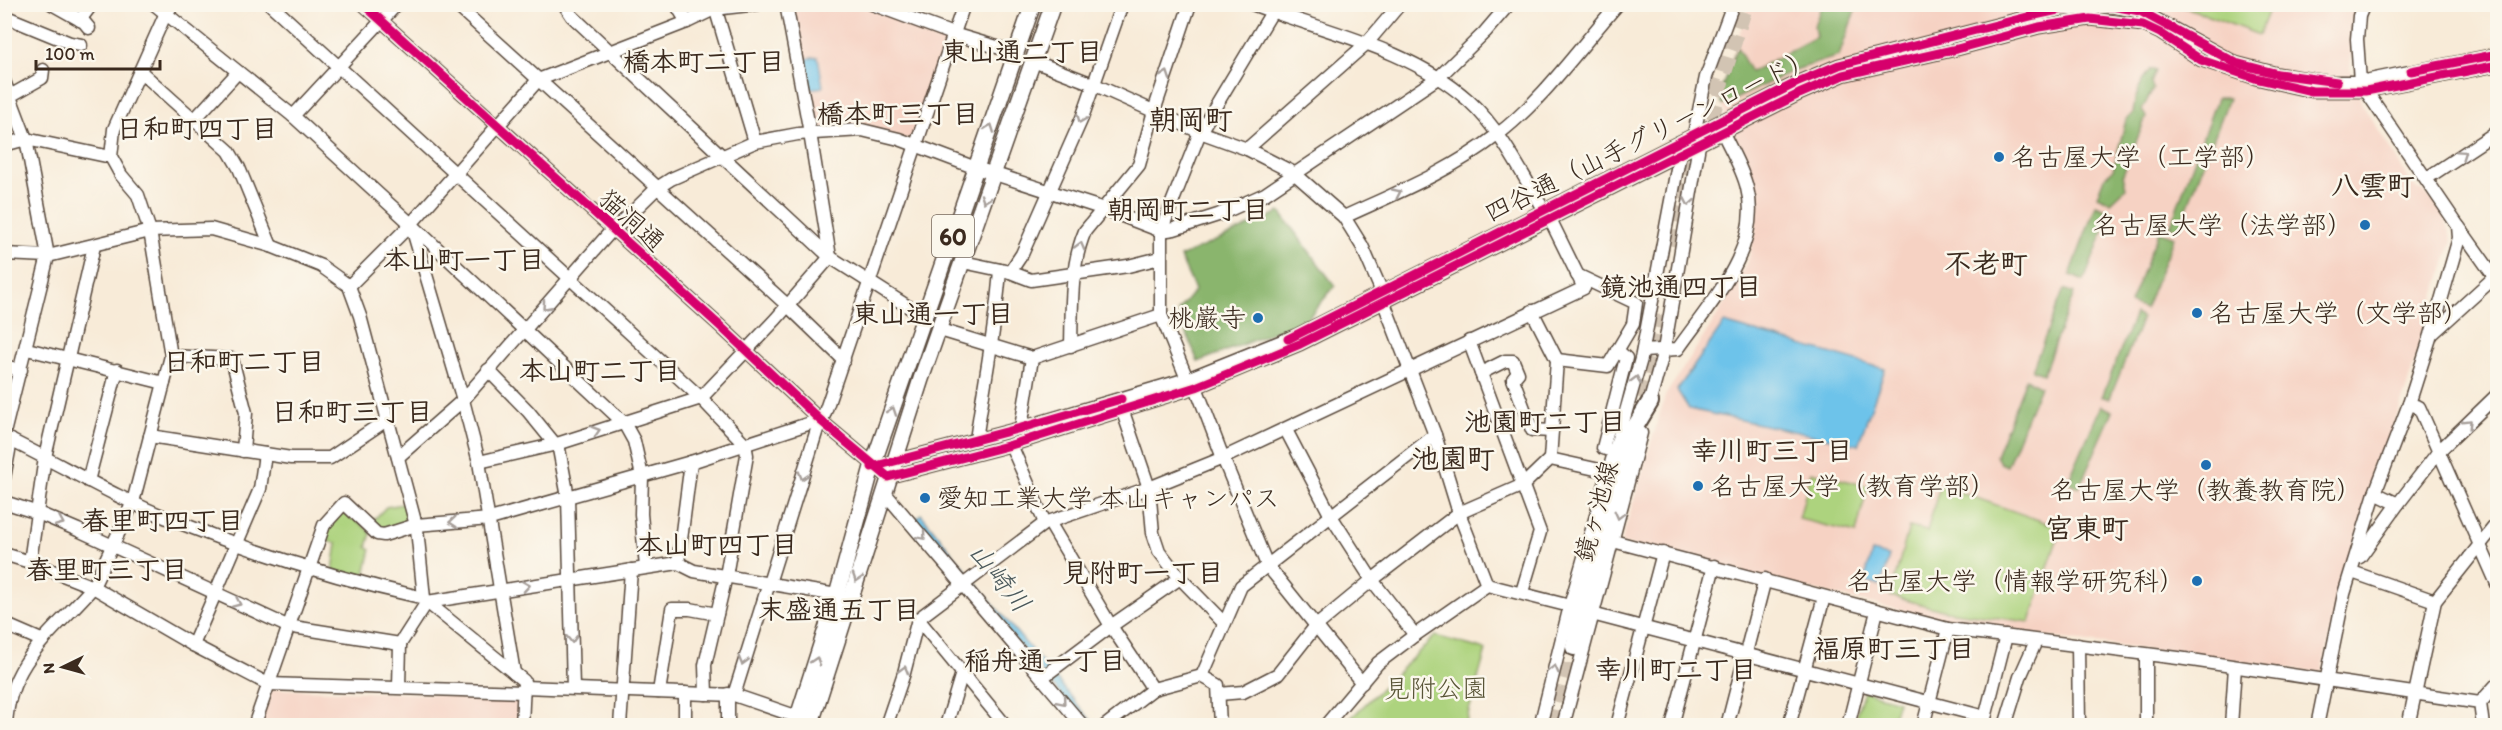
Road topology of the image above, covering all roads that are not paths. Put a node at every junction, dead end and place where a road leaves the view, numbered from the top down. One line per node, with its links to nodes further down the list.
1 (52, 4): 2 (street)
2 (92, 4)
3 (154, 4): 26 (street)
4 (270, 4): 39 (street)
5 (363, 4): 29 (street, 猫洞通)
6 (398, 4): 29 (street)
7 (455, 4): 44 (street)
8 (564, 4): 34 (street)
9 (675, 4): 30 (street)
10 (758, 4): 24 (street)
11 (786, 4): 55 (street)
12 (872, 4): 27 (street)
13 (964, 4): 31 (street)
14 (1033, 4): 35 (main road, 60)
15 (1053, 4): 37 (main road, 60)
16 (1122, 4): 46 (street)
17 (1190, 4): 49 (street, one-way to 17)
18 (1252, 4): 25 (street)
19 (1400, 4): 32 (street)
20 (1509, 4): 43 (street)
21 (1618, 4): 57 (street)
22 (1733, 4): 59 (street)
23 (2364, 4): 47 (street)
24 (714, 7): 30 (street); 60 (street)
25 (1276, 8): 32 (street); 54 (street)
26 (169, 10): 41 (street); 42 (street)
27 (905, 10): 31 (street)
28 (4, 16): 33 (street)
29 (381, 21): 39 (street); 52 (street, 猫洞通)
30 (687, 22): 34 (street)
31 (953, 34): 35 (street); 62 (street)
32 (1367, 43): 43 (street); 63 (street)
33 (81, 45)
34 (610, 51): 44 (street); 66 (street)
35 (1017, 53): 67 (main road, 60, one-way to 35)
36 (2498, 54): 47 (street, 四谷通（山手グリーンロード）)
37 (1033, 61): 46 (street); 68 (main road, 60)
38 (2498, 66): 47 (street)
39 (338, 68): 50 (street); 70 (street)
40 (43, 70): 48 (street)
41 (140, 71): 51 (street); 65 (street)
42 (237, 72): 50 (street); 51 (street)
43 (1439, 77): 57 (street); 69 (street)
44 (538, 80): 52 (street); 72 (street)
45 (4, 81): 48 (street)
46 (1094, 84): 49 (street); 73 (street, one-way to 73)
47 (2363, 87): 56 (street); 59 (street, 四谷通（山手グリーンロード）); 71 (street)
48 (10, 96): 58 (street)
49 (1154, 111): 54 (street); 74 (street)
50 (292, 116): 77 (street)
51 (194, 120): 83 (street)
52 (498, 127): 70 (street); 79 (street, 猫洞通)
53 (2498, 131): 71 (street, one-way to 53)
54 (1200, 132): 63 (street); 81 (street)
55 (810, 133): 60 (street); 62 (street); 86 (street)
56 (1723, 133): 59 (street); 110 (street)
57 (1497, 135): 75 (street); 76 (street, one-way to 57)
58 (26, 139): 61 (street); 65 (street); 85 (street)
59 (1696, 139): 64 (street, 鏡ヶ池線); 75 (street, 四谷通（山手グリーンロード）); 110 (street, one-way to 110)
60 (755, 142): 66 (street)
61 (4, 145)
62 (916, 146): 67 (street); 94 (street)
63 (1247, 149): 69 (street)
64 (1680, 153): 75 (street); 111 (street, 鏡ヶ池線)
65 (111, 158): 80 (street)
66 (722, 158): 72 (street); 86 (street)
67 (976, 168): 68 (street); 100 (main road, 60)
68 (994, 173): 73 (street); 88 (main road, 60, one-way to 88)
69 (1294, 173): 76 (street); 81 (street)
70 (456, 175): 77 (street); 93 (street)
71 (2427, 178): 78 (street)
72 (657, 188): 79 (street); 97 (street)
73 (1050, 193): 74 (street); 89 (street)
74 (1104, 209): 81 (street); 90 (street, one-way to 74)
75 (1546, 214): 91 (street); 96 (street, 四谷通（山手グリーンロード）)
76 (1344, 217): 96 (street)
77 (411, 224): 95 (street); 101 (street); 127 (street)
78 (2458, 226): 92 (street); 103 (street)
79 (612, 230): 93 (street); 108 (street, 猫洞通)
80 (150, 231): 82 (street); 83 (street); 112 (street)
81 (1161, 231): 87 (street)
82 (94, 246): 85 (street); 114 (street)
83 (271, 246): 95 (street)
84 (4, 254): 85 (street)
85 (48, 256): 107 (street)
86 (830, 258): 94 (street); 97 (street)
87 (1160, 258): 90 (street); 99 (street)
88 (963, 262): 89 (street); 102 (main road, 60)
89 (1005, 271): 90 (street); 105 (street)
90 (1074, 275): 106 (street)
91 (1577, 275): 98 (street); 109 (street)
92 (2497, 278): 103 (street)
93 (569, 280): 101 (street, one-way to 101); 126 (street)
94 (869, 282): 100 (street); 115 (street)
95 (349, 286): 131 (street)
96 (1383, 298): 119 (street); 124 (street, 四谷通（山手グリーンロード）)
97 (787, 305): 108 (street); 115 (street)
98 (1532, 311): 104 (street); 116 (street)
99 (1161, 315): 106 (street); 124 (street)
100 (926, 318): 155 (main road, 60, one-way to 100)
101 (525, 329): 118 (street); 133 (street)
102 (940, 330): 105 (street); 154 (main road, 60)
103 (2431, 335): 129 (street)
104 (1469, 341): 119 (street); 122 (street)
105 (989, 345): 113 (street); 140 (street)
106 (1071, 346): 113 (street)
107 (27, 349): 114 (street); 120 (street)
108 (746, 350): 126 (street); 132 (street, 猫洞通)
109 (1617, 350): 116 (street); 146 (street)
110 (1664, 350): 111 (street); 128 (street)
111 (1644, 351): 146 (street, 鏡ヶ池線, one-way to 111)
112 (171, 356): 123 (street); 144 (street)
113 (1032, 358): 134 (street)
114 (69, 359): 121 (street); 148 (street)
115 (844, 360): 132 (street)
116 (1557, 360): 136 (street)
117 (4, 366): 120 (street)
118 (489, 369): 127 (street); 141 (street)
119 (1410, 369): 135 (street); 137 (street)
120 (21, 370): 139 (street)
121 (117, 370): 123 (street); 159 (street)
122 (1481, 373): 136 (street); 161 (street)
123 (164, 383): 138 (street)
124 (1191, 383): 130 (street); 134 (street, 四谷通（山手グリーンロード）); 150 (street)
125 (2498, 394): 145 (street, one-way to 125)
126 (701, 398): 133 (street); 142 (street)
127 (463, 400): 149 (street); 152 (street)
128 (1650, 402): 175 (highway, one-way to 175)
129 (2409, 404): 145 (street); 163 (street)
130 (1122, 409): 143 (street); 162 (street)
131 (388, 419): 147 (street); 149 (street)
132 (820, 420): 142 (street); 155 (street, 猫洞通); 194 (street, one-way to 194)
133 (624, 423): 141 (street, one-way to 133); 157 (street)
134 (1021, 428): 140 (street, 四谷通（山手グリーンロード）)
135 (1286, 430): 150 (street); 170 (street)
136 (1552, 431): 151 (street)
137 (1435, 435): 169 (street); 170 (street)
138 (150, 436): 144 (street); 166 (street)
139 (7, 437): 148 (street); 158 (street)
140 (976, 440): 154 (street, 四谷通（山手グリーンロード）)
141 (557, 444): 152 (street); 164 (street)
142 (745, 444): 153 (street); 189 (street)
143 (1011, 445): 160 (street); 172 (street)
144 (243, 451): 147 (street)
145 (2439, 451): 167 (street); 176 (street)
146 (1615, 452): 156 (street, 鏡ヶ池線)
147 (265, 454): 177 (street)
148 (45, 457): 159 (street); 168 (street)
149 (398, 457): 174 (street)
150 (1223, 458): 162 (street); 183 (street)
151 (1550, 459): 156 (street); 161 (street)
152 (479, 462): 171 (street)
153 (691, 462): 157 (street); 182 (street)
154 (893, 462): 155 (street, 四谷通（山手グリーンロード）); 160 (main road, 60)
155 (873, 466): 160 (street, 猫洞通); 202 (main road, 60)
156 (1609, 472): 206 (street, 鏡ヶ池線)
157 (642, 476): 164 (street); 186 (street)
158 (4, 478)
159 (88, 481): 166 (street)
160 (886, 485): 195 (street, 猫洞通, one-way to 195); 255 (main road, 60, one-way to 255)
161 (1522, 485): 169 (street); 200 (street)
162 (1149, 488): 172 (street); 190 (street)
163 (2375, 492): 167 (street); 187 (street)
164 (568, 497): 171 (street); 191 (street)
165 (4, 502): 168 (street)
166 (133, 502): 177 (street); 178 (street)
167 (2397, 504): 187 (street)
168 (38, 513): 178 (street, one-way to 178); 181 (street)
169 (1459, 513): 193 (street); 196 (street)
170 (1331, 516): 183 (street); 193 (street)
171 (490, 519): 174 (street, one-way to 174); 199 (street)
172 (1047, 522): 195 (street); 214 (street)
173 (2498, 522): 176 (street)
174 (416, 525): 184 (street); 204 (street)
175 (1607, 539): 179 (street); 209 (street, 鏡ヶ池線); 226 (highway)
176 (2480, 542): 197 (street); 205 (street)
177 (236, 543): 184 (street); 201 (street)
178 (112, 546): 198 (street); 201 (street)
179 (1663, 553): 185 (street); 215 (street)
180 (4, 554): 181 (street)
181 (30, 562): 198 (street)
182 (678, 563): 186 (street); 189 (street)
183 (1268, 565): 211 (street); 216 (street)
184 (308, 566): 204 (street); 213 (street)
185 (1714, 566): 192 (street); 221 (street)
186 (646, 567): 188 (street)
187 (2352, 569): 205 (street); 235 (street)
188 (631, 570): 191 (street); 245 (street)
189 (726, 576): 194 (street); 208 (street)
190 (1180, 578): 211 (street); 214 (street)
191 (570, 579): 199 (street, one-way to 191); 242 (street, one-way to 242)
192 (1765, 579): 203 (street); 227 (street)
193 (1372, 580): 216 (street); 218 (street)
194 (769, 582): 202 (street); 250 (street, one-way to 250)
195 (963, 584): 210 (street); 233 (street, 猫洞通)
196 (1487, 585): 200 (street); 218 (street)
197 (2498, 586)
198 (93, 587): 220 (street); 224 (street)
199 (502, 590): 204 (street); 231 (street)
200 (1522, 592): 206 (street)
201 (215, 593): 213 (street, one-way to 213); 224 (street)
202 (837, 595): 255 (main road, 60, one-way to 202)
203 (1824, 597): 207 (street); 230 (street)
204 (425, 600): 223 (street); 231 (street)
205 (2435, 601): 251 (street)
206 (1570, 606): 269 (street, 鏡ヶ池線, one-way to 206)
207 (1877, 611): 217 (street); 238 (street)
208 (717, 614): 246 (street); 248 (street)
209 (1592, 614): 215 (street); 270 (street, 鏡ヶ池線)
210 (918, 619): 232 (street); 263 (street, one-way to 210)
211 (1223, 622): 234 (street)
212 (4, 624): 220 (street)
213 (288, 626): 223 (street); 240 (street)
214 (1111, 626): 233 (street); 243 (street)
215 (1642, 626): 221 (street); 271 (street)
216 (1315, 627): 237 (street); 249 (street)
217 (1948, 629): 219 (street); 252 (street)
218 (1415, 634): 237 (street)
219 (2006, 636): 222 (street); 254 (street)
220 (41, 640): 236 (street)
221 (1694, 640): 227 (street); 272 (street)
222 (2036, 640): 225 (street); 277 (street)
223 (400, 644): 241 (street)
224 (194, 645): 240 (street)
225 (2078, 645): 228 (street); 278 (street)
226 (1574, 647)
227 (1746, 654): 230 (street); 273 (street)
228 (2146, 655): 229 (street); 279 (street)
229 (2235, 667): 235 (street); 280 (street)
230 (1804, 669): 238 (street); 274 (street)
231 (514, 673): 244 (street)
232 (962, 673): 256 (street); 264 (street)
233 (1046, 675): 265 (street, 猫洞通, one-way to 265)
234 (1202, 676): 243 (street); 249 (street)
235 (2326, 681): 251 (street); 281 (street)
236 (9, 682): 257 (street)
237 (1362, 683): 268 (street)
238 (1859, 683): 252 (street); 275 (street)
239 (2498, 683): 253 (street)
240 (268, 684): 241 (street); 258 (street)
241 (399, 687): 244 (street)
242 (573, 688): 244 (street); 245 (street)
243 (1153, 689): 266 (street)
244 (524, 690): 259 (street)
245 (622, 691): 246 (street); 260 (street)
246 (659, 693): 247 (street)
247 (685, 693): 248 (street); 261 (street)
248 (706, 694): 250 (street)
249 (1219, 694): 267 (street)
250 (731, 695): 255 (street); 262 (street)
251 (2415, 695): 253 (street); 282 (street)
252 (1929, 702): 254 (street); 276 (street)
253 (2480, 704): 283 (street)
254 (1984, 721)
255 (806, 723)
256 (1003, 724)
257 (6, 726)
258 (254, 726)
259 (522, 726)
260 (620, 726)
261 (685, 726)
262 (728, 726)
263 (886, 726)
264 (946, 726)
265 (1083, 726)
266 (1105, 726)
267 (1220, 726)
268 (1325, 726)
269 (1540, 726)
270 (1563, 726)
271 (1617, 726)
272 (1672, 726)
273 (1727, 726)
274 (1788, 726)
275 (1848, 726)
276 (1923, 726)
277 (2005, 726)
278 (2079, 726)
279 (2146, 726)
280 (2231, 726)
281 (2317, 726)
282 (2408, 726)
283 (2483, 726)

